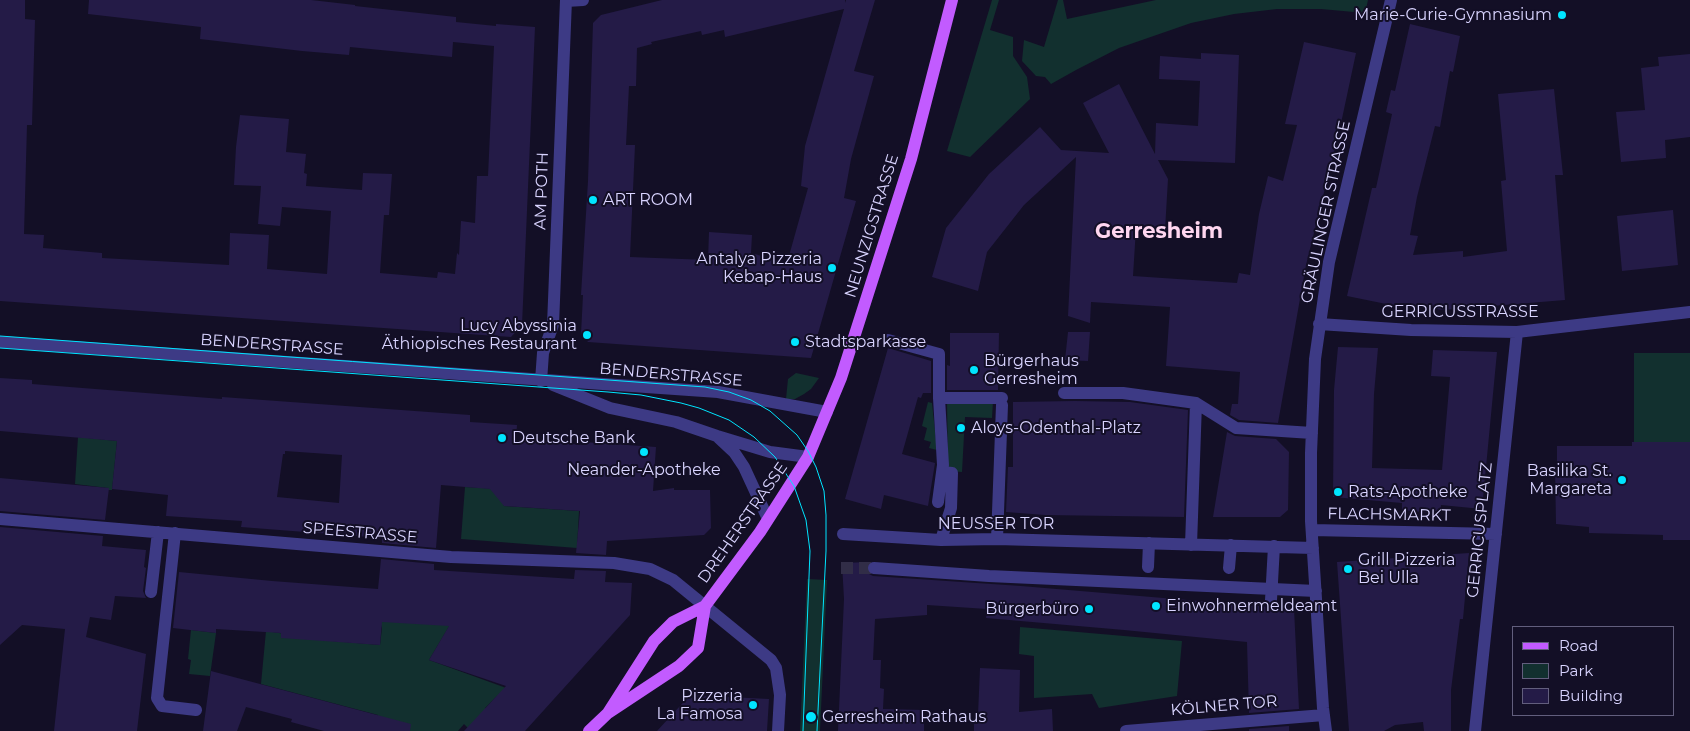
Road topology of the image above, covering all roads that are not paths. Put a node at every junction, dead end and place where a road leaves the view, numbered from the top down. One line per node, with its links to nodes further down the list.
1 (566, 0): 2 (street); 10 (street, AM POTH)
2 (583, 0)
3 (952, 0): 14 (main road, NEUNZIGSTRASSE)
4 (1391, 0): 6 (street, GRÄULINGER STRASSE)
5 (1690, 312): 7 (street, GERRICUSSTRASSE)
6 (1319, 324): 7 (street, GERRICUSSTRASSE); 15 (street, GRÄULINGER STRASSE)
7 (1517, 332): 25 (street, GERRICUSPLATZ)
8 (888, 340): 12 (street)
9 (0, 342): 10 (street, BENDERSTRASSE)
10 (541, 381): 14 (street, BENDERSTRASSE); 16 (street, BENDERSTRASSE)
11 (1064, 393): 13 (street)
12 (939, 398): 18 (street); 26 (street)
13 (1196, 403): 15 (street); 29 (street)
14 (827, 412): 17 (main road, NEUNZIGSTRASSE)
15 (1312, 433): 21 (street, GRÄULINGER STRASSE)
16 (717, 436): 17 (street, BENDERSTRASSE); 20 (street, BENDERSTRASSE)
17 (808, 457): 20 (main road, DREHERSTRASSE)
18 (942, 472): 27 (street); 27 (street)
19 (0, 519): 22 (street, SPEESTRASSE)
20 (768, 519): 39 (main road, DREHERSTRASSE)
21 (1312, 530): 25 (street, FLACHSMARKT); 32 (street, GRÄULINGER STRASSE)
22 (158, 532): 23 (street, SPEESTRASSE); 37 (street)
23 (175, 533): 39 (street, SPEESTRASSE); 40 (street)
24 (843, 534): 27 (street, NEUSSER TOR)
25 (1496, 534): 48 (street, GERRICUSPLATZ)
26 (997, 539): 27 (street, NEUSSER TOR); 28 (street, NEUSSER TOR)
27 (941, 540)
28 (1149, 543): 29 (street, NEUSSER TOR); 34 (street)
29 (1191, 544): 30 (street, NEUSSER TOR)
30 (1231, 545): 31 (street, NEUSSER TOR); 35 (street)
31 (1274, 546): 32 (street, NEUSSER TOR); 38 (street)
32 (1313, 548): 36 (street)
33 (874, 568): 34 (street)
34 (1147, 578): 35 (street)
35 (1228, 590): 38 (street)
36 (1316, 591): 38 (street); 42 (street)
37 (150, 592)
38 (1271, 594)
39 (704, 606): 41 (main road, DREHERSTRASSE); 41 (main road, DREHERSTRASSE); 45 (street, SPEESTRASSE)
40 (196, 710)
41 (608, 712): 44 (main road, DREHERSTRASSE)
42 (1324, 715): 43 (street, KÖLNER TOR); 47 (street)
43 (1207, 727): 46 (street, KÖLNER TOR)
44 (589, 731)
45 (778, 731)
46 (1126, 731)
47 (1326, 731)
48 (1475, 731)

